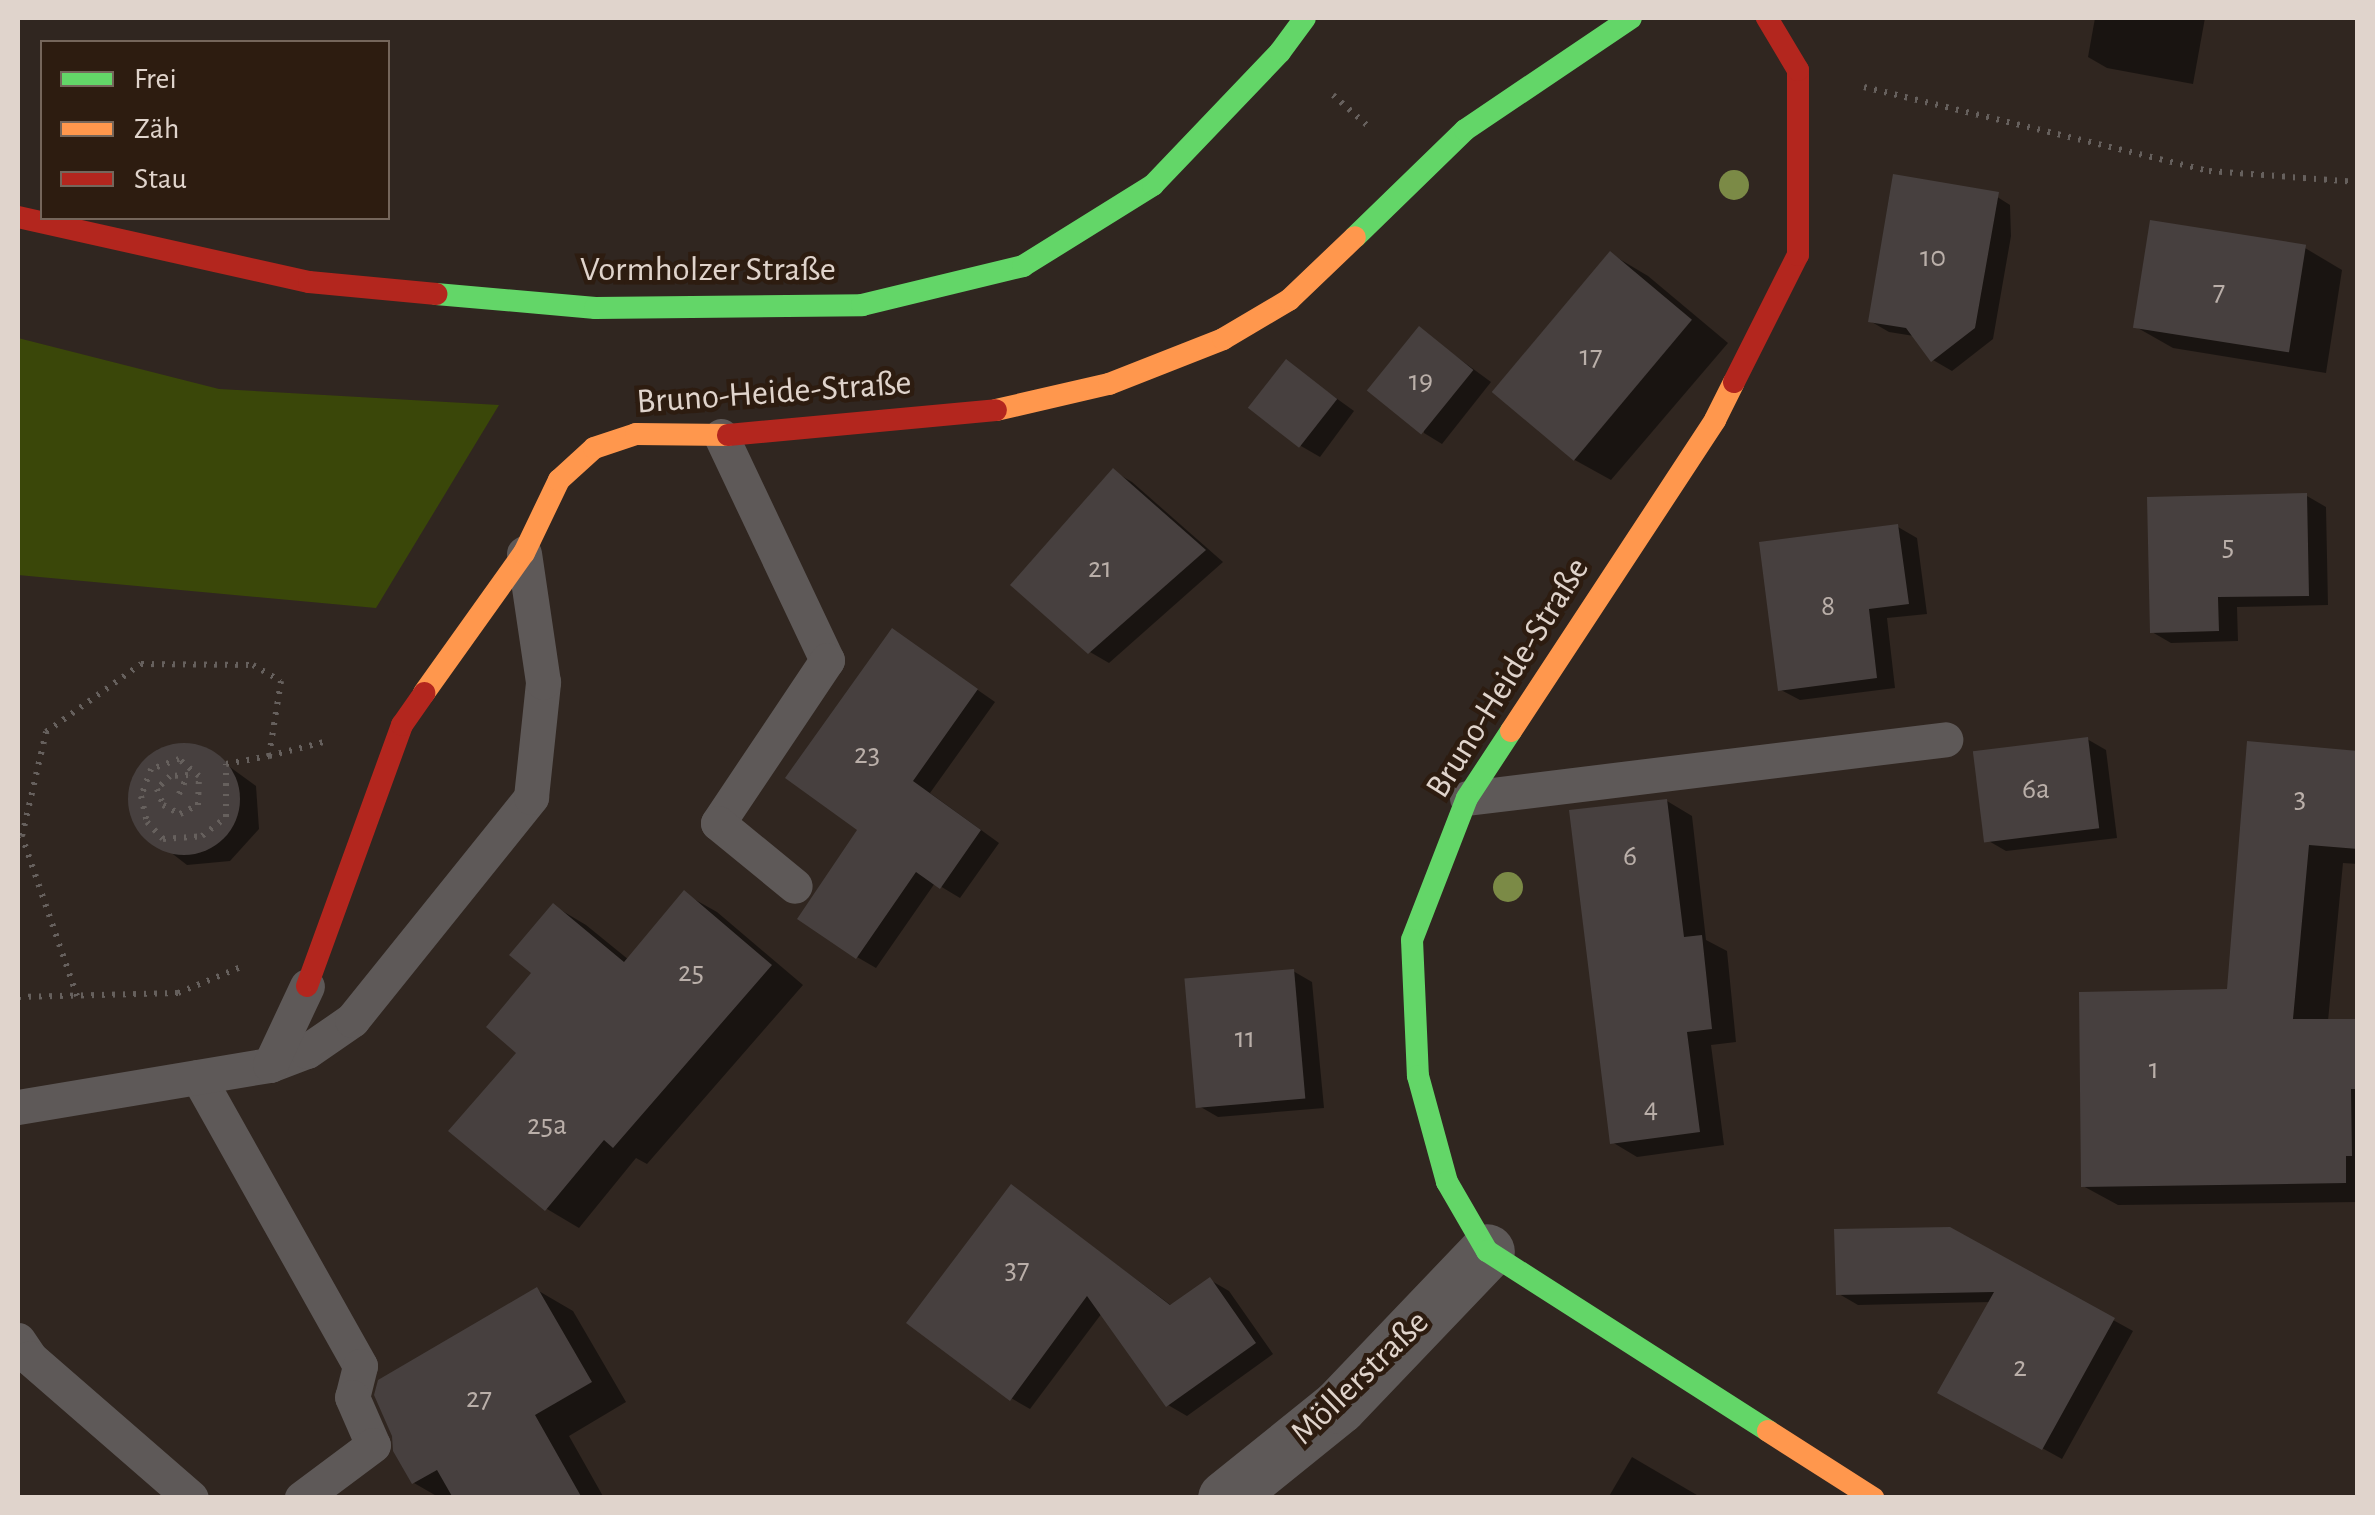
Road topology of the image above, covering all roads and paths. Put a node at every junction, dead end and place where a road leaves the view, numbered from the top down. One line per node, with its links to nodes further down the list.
1 (1305, 18): 4 (street, Vormholzer Straße)
2 (1631, 18): 6 (street, Bruno-Heide-Straße)
3 (1767, 18): 5 (street)
4 (1280, 52): 6 (path); 8 (street, Vormholzer Straße)
5 (1798, 70): 7 (path); 15 (street, Bruno-Heide-Straße)
6 (1419, 178): 9 (street, Bruno-Heide-Straße)
7 (2358, 182)
8 (18, 217)
9 (721, 436): 10 (street, Bruno-Heide-Straße); 16 (lane)
10 (524, 553): 11 (street, Bruno-Heide-Straße); 21 (lane)
11 (402, 725): 13 (path); 17 (street, Bruno-Heide-Straße)
12 (1945, 738): 15 (lane)
13 (270, 756): 14 (path); 19 (path)
14 (179, 794)
15 (1467, 798): 24 (street, Bruno-Heide-Straße)
16 (795, 886)
17 (324, 930): 18 (street, Bruno-Heide-Straße); 19 (path)
18 (307, 986): 21 (lane)
19 (78, 996): 20 (path)
20 (18, 997)
21 (270, 1065): 22 (lane)
22 (198, 1077): 23 (lane); 27 (lane)
23 (18, 1107)
24 (1487, 1252): 28 (street, Möllerstraße); 29 (street, Bruno-Heide-Straße)
25 (18, 1340): 26 (lane)
26 (191, 1498)
27 (302, 1498)
28 (1225, 1498)
29 (1873, 1498)

